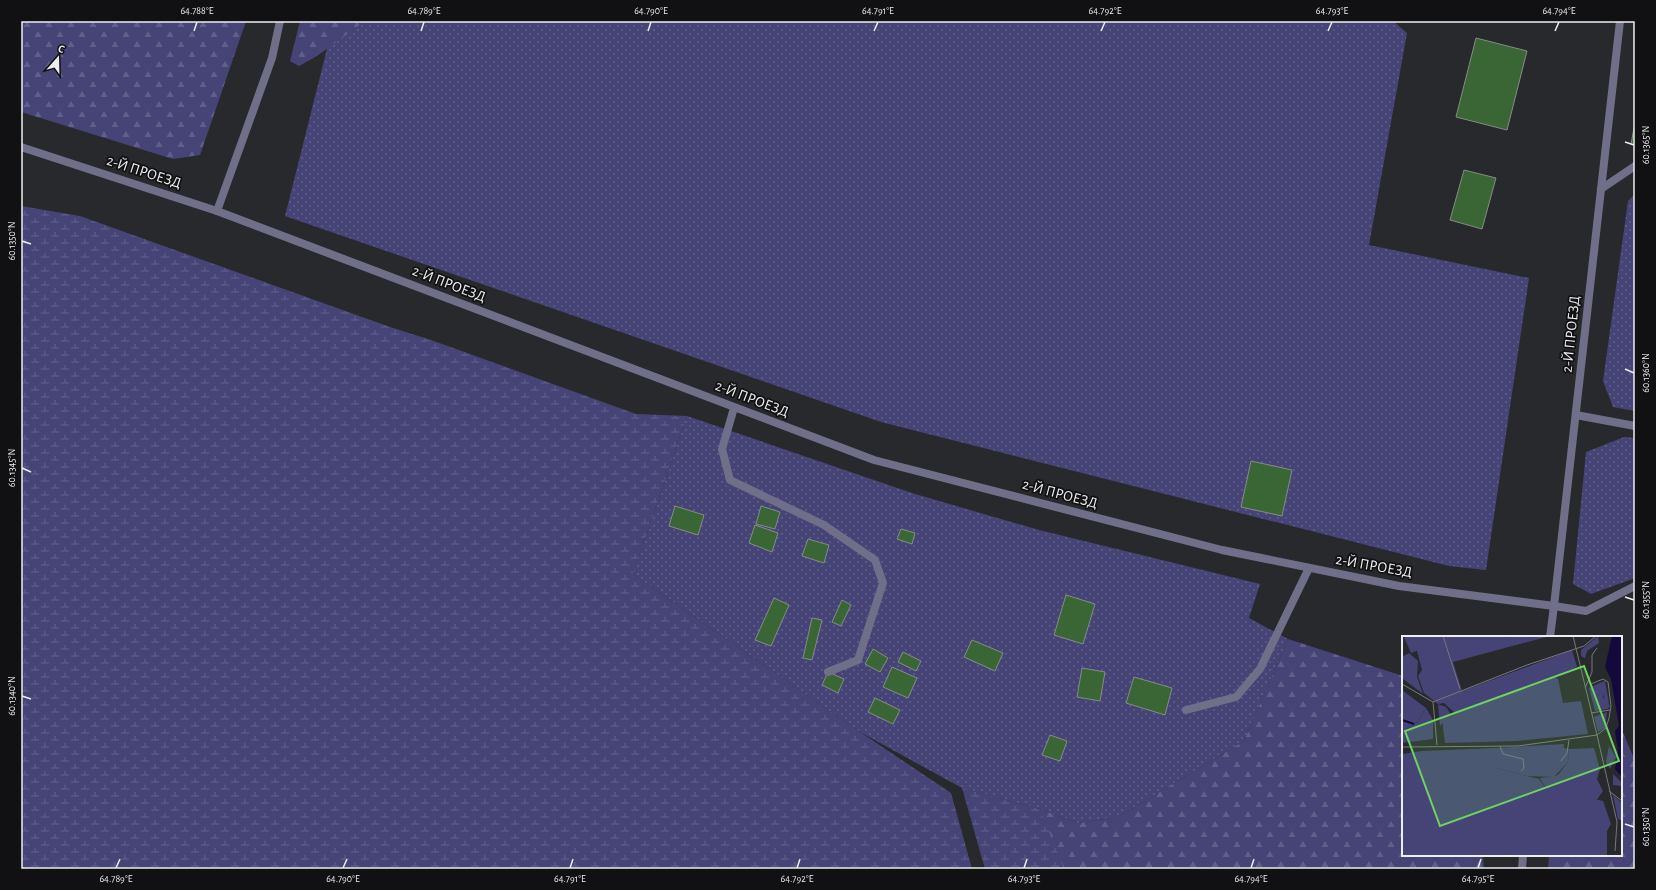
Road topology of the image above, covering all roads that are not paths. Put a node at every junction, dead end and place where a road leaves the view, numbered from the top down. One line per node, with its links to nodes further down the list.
1 (280, 21): 6 (street)
2 (1620, 21): 5 (street, 2-Й ПРОЕЗД)
3 (21, 147): 6 (street, 2-Й ПРОЕЗД)
4 (1635, 166): 5 (street)
5 (1601, 189): 8 (street, 2-Й ПРОЕЗД)
6 (217, 211): 7 (street, 2-Й ПРОЕЗД)
7 (734, 408): 10 (street, 2-Й ПРОЕЗД); 14 (street)
8 (1576, 415): 9 (street); 12 (street, 2-Й ПРОЕЗД)
9 (1635, 426)
10 (1309, 568): 12 (street, 2-Й ПРОЕЗД); 15 (street)
11 (1635, 586): 12 (street)
12 (1554, 606): 13 (street)
13 (1550, 636)
14 (828, 672)
15 (1186, 710)
16 (1523, 856): 17 (street)
17 (1522, 869)

